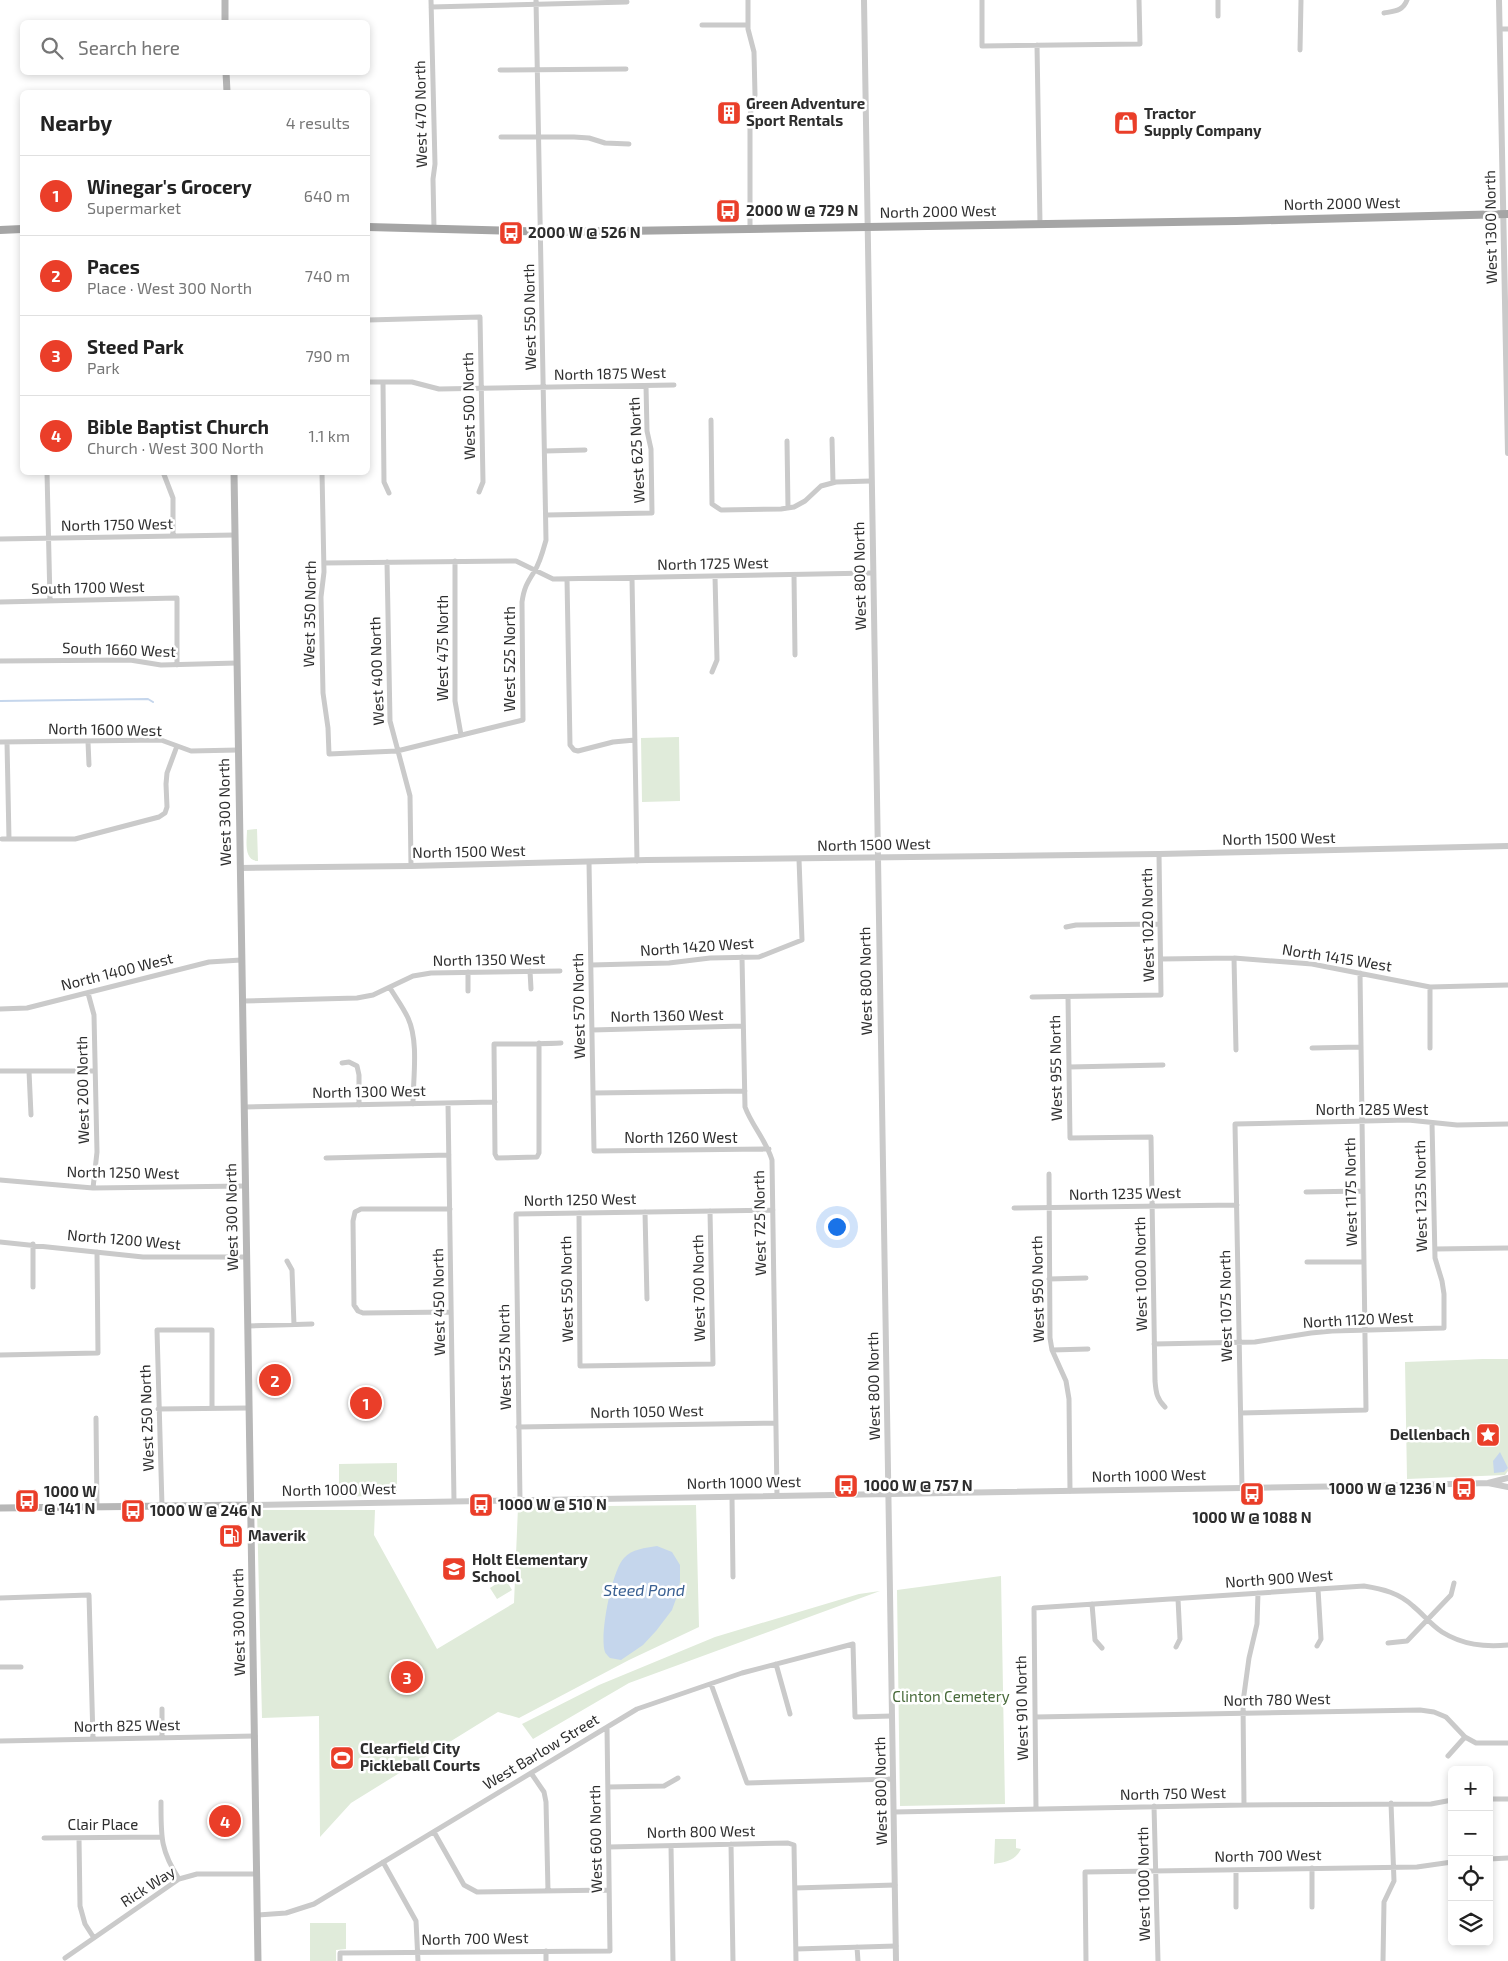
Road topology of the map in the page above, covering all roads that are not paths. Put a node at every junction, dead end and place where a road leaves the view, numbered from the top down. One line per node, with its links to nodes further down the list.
1 (225, 0): 16 (main road)
2 (431, 0): 13 (street, West 470 North)
3 (748, 0): 18 (street)
4 (864, 0): 35 (street, West 800 North)
5 (982, 0): 21 (street)
6 (1139, 0): 21 (street)
7 (1218, 0): 15 (street)
8 (1301, 0): 22 (street)
9 (1407, 0): 14 (street)
10 (1499, 0): 19 (street, West 1300 North)
11 (536, 2): 12 (street); 13 (street); 23 (street, West 550 North)
12 (626, 2)
13 (431, 7): 36 (street, West 470 North)
14 (1384, 13)
15 (1218, 16)
16 (225, 20)
17 (702, 25): 18 (street)
18 (748, 25): 38 (street)
19 (1500, 29): 20 (street); 28 (street, West 1300 North)
20 (1508, 29)
21 (1037, 45): 33 (street)
22 (1300, 50)
23 (538, 69): 24 (street); 25 (street); 30 (street, West 550 North)
24 (626, 69)
25 (500, 70)
26 (226, 75): 27 (main road)
27 (226, 90)
28 (1505, 96): 32 (street, West 1300 North)
29 (501, 137): 30 (street)
30 (539, 137): 31 (street); 40 (street, West 550 North)
31 (629, 144)
32 (1506, 214): 33 (main road, North 2000 West); 42 (street, West 1300 North)
33 (1040, 224): 35 (main road, North 2000 West)
34 (370, 227): 36 (main road, North 2000 West)
35 (868, 227): 38 (main road, North 2000 West); 59 (street, West 800 North)
36 (434, 228): 40 (main road, North 2000 West)
37 (20, 229): 39 (main road)
38 (750, 229): 40 (main road, North 2000 West)
39 (0, 230)
40 (541, 232): 47 (street, West 550 North)
41 (370, 320): 48 (street, West 500 North)
42 (1507, 378): 54 (street, West 1300 North)
43 (370, 382): 44 (street, North 1875 West)
44 (383, 382): 48 (street, North 1875 West); 62 (street)
45 (674, 385): 46 (street, North 1875 West)
46 (646, 386): 47 (street, North 1875 West); 64 (street, West 625 North)
47 (544, 388): 48 (street, North 1875 West); 53 (street, West 550 North)
48 (482, 389): 61 (street, West 500 North)
49 (711, 420): 63 (street)
50 (832, 439): 60 (street)
51 (787, 441): 63 (street)
52 (585, 450): 53 (street)
53 (546, 451): 64 (street, West 550 North)
54 (1508, 453)
55 (47, 475): 67 (street)
56 (164, 475): 66 (street)
57 (234, 475): 65 (main road, West 300 North)
58 (322, 475): 71 (street, West 350 North)
59 (871, 481): 60 (street); 73 (street, West 800 North)
60 (833, 483): 63 (street)
61 (479, 492)
62 (390, 493)
63 (788, 508)
64 (547, 516): 72 (street, West 550 North)
65 (235, 535): 66 (street, North 1750 West); 82 (main road, West 300 North)
66 (173, 536): 67 (street, North 1750 West)
67 (48, 538): 68 (street, North 1750 West); 78 (street)
68 (0, 539)
69 (455, 561): 70 (street); 72 (street); 85 (street, West 475 North)
70 (387, 562): 71 (street); 92 (street, West 400 North)
71 (324, 563): 92 (street, West 350 North)
72 (535, 572): 77 (street, North 1725 West); 85 (street, West 525 North)
73 (872, 573): 74 (street, North 1725 West); 98 (street, West 800 North)
74 (794, 575): 75 (street, North 1725 West); 80 (street)
75 (715, 576): 76 (street, North 1725 West); 84 (street)
76 (632, 578): 77 (street, North 1725 West); 86 (street)
77 (567, 579): 86 (street)
78 (50, 601): 79 (street, South 1700 West); 83 (street, South 1700 West)
79 (0, 602)
80 (795, 655)
81 (0, 661): 83 (street, South 1660 West)
82 (237, 663): 83 (street, South 1660 West); 91 (main road, West 300 North)
83 (177, 665)
84 (712, 672)
85 (461, 735): 92 (street)
86 (635, 740): 100 (street)
87 (0, 742): 88 (street, North 1600 West)
88 (7, 742): 89 (street, North 1600 West); 95 (street)
89 (88, 742): 90 (street, North 1600 West); 93 (street)
90 (177, 746): 91 (street, North 1600 West); 95 (street)
91 (238, 750): 103 (main road, West 300 North)
92 (397, 752): 102 (street, West 400 North)
93 (89, 765)
94 (2, 839): 95 (street)
95 (10, 839)
96 (1508, 846): 97 (street, North 1500 West)
97 (1159, 854): 98 (street, North 1500 West); 104 (street, West 1020 North)
98 (877, 858): 99 (street, North 1500 West); 210 (street, West 800 North)
99 (799, 859): 100 (street, North 1500 West); 106 (street, North 1420 West)
100 (637, 861): 101 (street, North 1500 West)
101 (589, 862): 102 (street, North 1500 West); 110 (street, West 570 North)
102 (411, 866): 103 (street, North 1500 West)
103 (240, 868): 109 (main road, West 300 North)
104 (1160, 924): 105 (street); 108 (street, West 1020 North)
105 (1066, 927)
106 (742, 957): 110 (street, North 1420 West); 125 (street, West 725 North)
107 (1234, 958): 108 (street, North 1415 West); 114 (street, North 1415 West); 132 (street)
108 (1161, 959): 122 (street, West 1020 North)
109 (241, 960): 120 (street, North 1400 West); 123 (main road, West 300 North)
110 (590, 965): 126 (street, West 570 North)
111 (530, 971): 112 (street, North 1350 West); 113 (street, North 1350 West); 118 (street)
112 (560, 971)
113 (468, 972): 117 (street, North 1350 West); 119 (street)
114 (1360, 973): 116 (street, North 1415 West); 129 (street, West 1175 North)
115 (1508, 986): 116 (street, North 1415 West)
116 (1430, 987): 131 (street)
117 (390, 988): 123 (street, North 1350 West); 143 (street)
118 (530, 990)
119 (468, 991)
120 (88, 992): 124 (street, North 1400 West); 138 (street, West 200 North)
121 (1032, 997): 122 (street)
122 (1068, 997): 135 (street, West 955 North)
123 (242, 1001): 145 (main road, West 300 North)
124 (0, 1009)
125 (743, 1026): 126 (street, North 1360 West); 139 (street, West 725 North)
126 (592, 1030): 140 (street, West 570 North)
127 (539, 1043): 128 (street); 141 (street); 141 (street)
128 (561, 1043)
129 (1361, 1047): 130 (street); 147 (street, West 1175 North)
130 (1312, 1048)
131 (1430, 1048)
132 (1236, 1050)
133 (342, 1063): 144 (street)
134 (1163, 1066): 135 (street)
135 (1069, 1067): 151 (street, West 955 North)
136 (0, 1071): 137 (street)
137 (30, 1071): 138 (street); 146 (street)
138 (95, 1071): 159 (street, West 200 North)
139 (745, 1091): 140 (street); 152 (street, West 725 North)
140 (593, 1094): 153 (street, West 570 North)
141 (495, 1102): 142 (street, North 1300 West)
142 (448, 1103): 143 (street, North 1300 West); 154 (street, West 450 North)
143 (413, 1104): 144 (street, North 1300 West)
144 (360, 1105): 145 (street, North 1300 West)
145 (244, 1107): 158 (main road, West 300 North)
146 (31, 1115)
147 (1362, 1121): 148 (street, North 1285 West); 149 (street, North 1285 West); 160 (street, West 1175 North)
148 (1432, 1122): 150 (street, North 1285 West); 175 (street, West 1235 North)
149 (1235, 1124): 162 (street, West 1075 North)
150 (1508, 1124)
151 (1151, 1137): 164 (street, West 1000 North)
152 (769, 1149): 153 (street, North 1260 West); 167 (street, West 725 North)
153 (594, 1151)
154 (449, 1155): 155 (street); 166 (street, West 450 North)
155 (326, 1158)
156 (1049, 1174): 163 (street, West 950 North)
157 (0, 1180): 159 (street, North 1250 West)
158 (245, 1186): 159 (street, North 1250 West); 177 (main road, West 300 North)
159 (93, 1188)
160 (1363, 1191): 161 (street); 180 (street, West 1175 North)
161 (1306, 1192)
162 (1237, 1205): 164 (street, North 1235 West); 191 (street, West 1075 North)
163 (1049, 1207): 164 (street, North 1235 West); 165 (street, North 1235 West); 182 (street, West 950 North)
164 (1152, 1207): 192 (street, West 1000 North)
165 (1014, 1208)
166 (450, 1209): 185 (street, West 450 North); 185 (street)
167 (773, 1210): 168 (street, North 1250 West); 203 (street, West 725 North)
168 (710, 1211): 169 (street, North 1250 West); 196 (street, West 700 North)
169 (645, 1212): 170 (street, North 1250 West); 184 (street, North 1250 West)
170 (579, 1213): 171 (street, North 1250 West); 196 (street, West 550 North)
171 (516, 1214): 204 (street, West 525 North)
172 (0, 1242): 173 (street, North 1200 West)
173 (33, 1244): 176 (street, North 1200 West); 183 (street)
174 (1508, 1248): 175 (street)
175 (1434, 1249): 189 (street, West 1235 North)
176 (97, 1252): 177 (street, North 1200 West); 195 (street)
177 (246, 1257): 188 (main road, West 300 North)
178 (286, 1261): 187 (street)
179 (1307, 1262): 180 (street)
180 (1364, 1262): 190 (street, West 1175 North)
181 (1086, 1278): 182 (street)
182 (1049, 1279): 193 (street, West 950 North)
183 (33, 1287)
184 (646, 1299)
185 (451, 1312): 214 (street, West 450 North)
186 (312, 1324): 187 (street)
187 (294, 1325): 188 (street)
188 (248, 1326): 198 (main road, West 300 North)
189 (1444, 1328): 190 (street, North 1120 West)
190 (1365, 1330): 191 (street, North 1120 West); 201 (street, West 1175 North)
191 (1239, 1342): 192 (street, North 1120 West); 201 (street, West 1075 North)
192 (1154, 1344): 199 (street, West 1000 North)
193 (1052, 1350): 194 (street); 209 (street, West 950 North)
194 (1088, 1350)
195 (0, 1355)
196 (580, 1366)
197 (212, 1408): 198 (street); 200 (street); 200 (street, West 250 North)
198 (249, 1408): 215 (main road, West 300 North)
199 (1165, 1408)
200 (158, 1409): 216 (street, West 250 North)
201 (1240, 1413): 208 (street, West 1075 North)
202 (96, 1418): 217 (street)
203 (776, 1422): 204 (street, North 1050 West); 211 (street, West 725 North)
204 (518, 1427): 213 (street, West 525 North)
205 (1508, 1481): 206 (street, North 1000 West)
206 (1488, 1483): 207 (street, North 1000 West); 208 (street, North 1000 West)
207 (1508, 1487)
208 (1242, 1488): 209 (street, North 1000 West)
209 (1070, 1491): 210 (street, North 1000 West)
210 (888, 1493): 211 (street, North 1000 West); 240 (street, West 800 North)
211 (777, 1496): 212 (street, North 1000 West)
212 (732, 1497): 213 (street, North 1000 West); 219 (street)
213 (520, 1500): 214 (street, North 1000 West)
214 (454, 1502): 215 (street, North 1000 West)
215 (251, 1505): 216 (main road, North 1000 West); 243 (main road, West 300 North)
216 (162, 1506): 217 (main road, North 1000 West)
217 (97, 1507): 218 (main road, North 1000 West)
218 (0, 1508)
219 (733, 1577)
220 (1454, 1583): 227 (street)
221 (1318, 1589): 222 (street, North 900 West); 227 (street, North 900 West); 230 (street)
222 (1258, 1593): 224 (street, North 900 West); 238 (street)
223 (0, 1598): 246 (street)
224 (1178, 1598): 225 (street, North 900 West); 231 (street)
225 (1092, 1604): 226 (street, North 900 West); 232 (street)
226 (1034, 1608): 241 (street, West 910 North)
227 (1427, 1620): 228 (street); 229 (street, North 900 West)
228 (1388, 1643)
229 (1508, 1645)
230 (1317, 1646)
231 (1176, 1647)
232 (1102, 1648)
233 (776, 1664): 236 (street, West Barlow Street); 239 (street); 240 (street, West Barlow Street)
234 (0, 1667): 235 (street)
235 (21, 1667)
236 (711, 1684): 242 (street, West Barlow Street); 252 (street)
237 (162, 1709): 245 (street)
238 (1243, 1713): 241 (street, North 780 West); 244 (street, North 780 West); 259 (street)
239 (790, 1714)
240 (892, 1716): 252 (street, West 800 North)
241 (1035, 1717): 261 (street, West 910 North)
242 (607, 1727): 250 (street, West Barlow Street); 253 (street, West 600 North)
243 (255, 1736): 245 (street, North 825 West); 278 (main road, West 300 North)
244 (1465, 1737): 248 (street); 249 (street)
245 (162, 1738): 246 (street, North 825 West)
246 (93, 1739): 247 (street, North 825 West)
247 (0, 1741)
248 (1508, 1743)
249 (1448, 1756)
250 (531, 1773): 263 (street, West Barlow Street); 283 (street)
251 (678, 1778): 253 (street)
252 (893, 1780): 262 (street, West 800 North)
253 (608, 1787): 269 (street, West 600 North)
254 (1493, 1799): 255 (street)
255 (1508, 1799)
256 (1448, 1801): 258 (street, North 750 West)
257 (161, 1802): 264 (street)
258 (1391, 1803): 259 (street, North 750 West); 274 (street)
259 (1244, 1805): 260 (street, North 750 West)
260 (1154, 1806): 261 (street, North 750 West); 277 (street, West 1000 North)
261 (1036, 1809): 262 (street, North 750 West)
262 (894, 1812): 280 (street, West 800 North)
263 (434, 1832): 272 (street, West Barlow Street); 283 (street)
264 (161, 1837): 266 (street, Clair Place); 279 (street)
265 (44, 1838): 266 (street, Clair Place)
266 (79, 1838): 287 (street)
267 (731, 1844): 268 (street, North 800 West); 281 (street, North 800 West); 300 (street)
268 (671, 1846): 269 (street, North 800 West); 299 (street)
269 (609, 1847): 282 (street, West 600 North)
270 (1508, 1858): 271 (street)
271 (1493, 1859)
272 (383, 1862): 286 (street, West Barlow Street); 293 (street)
273 (1448, 1863): 274 (street, North 700 West)
274 (1394, 1867): 275 (street, North 700 West); 306 (street)
275 (1312, 1868): 276 (street, North 700 West); 285 (street)
276 (1236, 1870): 277 (street, North 700 West); 284 (street)
277 (1157, 1871): 304 (street, North 700 West); 305 (street, West 1000 North)
278 (257, 1874): 279 (street, Rick Way); 286 (main road, West 300 North)
279 (179, 1879): 287 (street, Rick Way)
280 (895, 1885): 281 (street); 288 (street, West 800 North)
281 (795, 1888): 290 (street)
282 (610, 1890): 283 (street); 292 (street, West 600 North)
283 (548, 1891)
284 (1236, 1907)
285 (1312, 1907)
286 (258, 1915): 295 (main road, West 300 North)
287 (94, 1938): 294 (street, Rick Way)
288 (896, 1946): 289 (street); 303 (street, West 800 North)
289 (857, 1947): 290 (street); 302 (street)
290 (796, 1948): 301 (street)
291 (546, 1951): 292 (street, North 700 West); 293 (street, North 700 West); 298 (street)
292 (610, 1951)
293 (418, 1952): 296 (street, North 700 West); 297 (street)
294 (65, 1958)
295 (258, 1961)
296 (340, 1961)
297 (418, 1961)
298 (546, 1961)
299 (672, 1961)
300 (733, 1961)
301 (796, 1961)
302 (858, 1961)
303 (896, 1961)
304 (1086, 1961)
305 (1158, 1961)
306 (1383, 1961)

